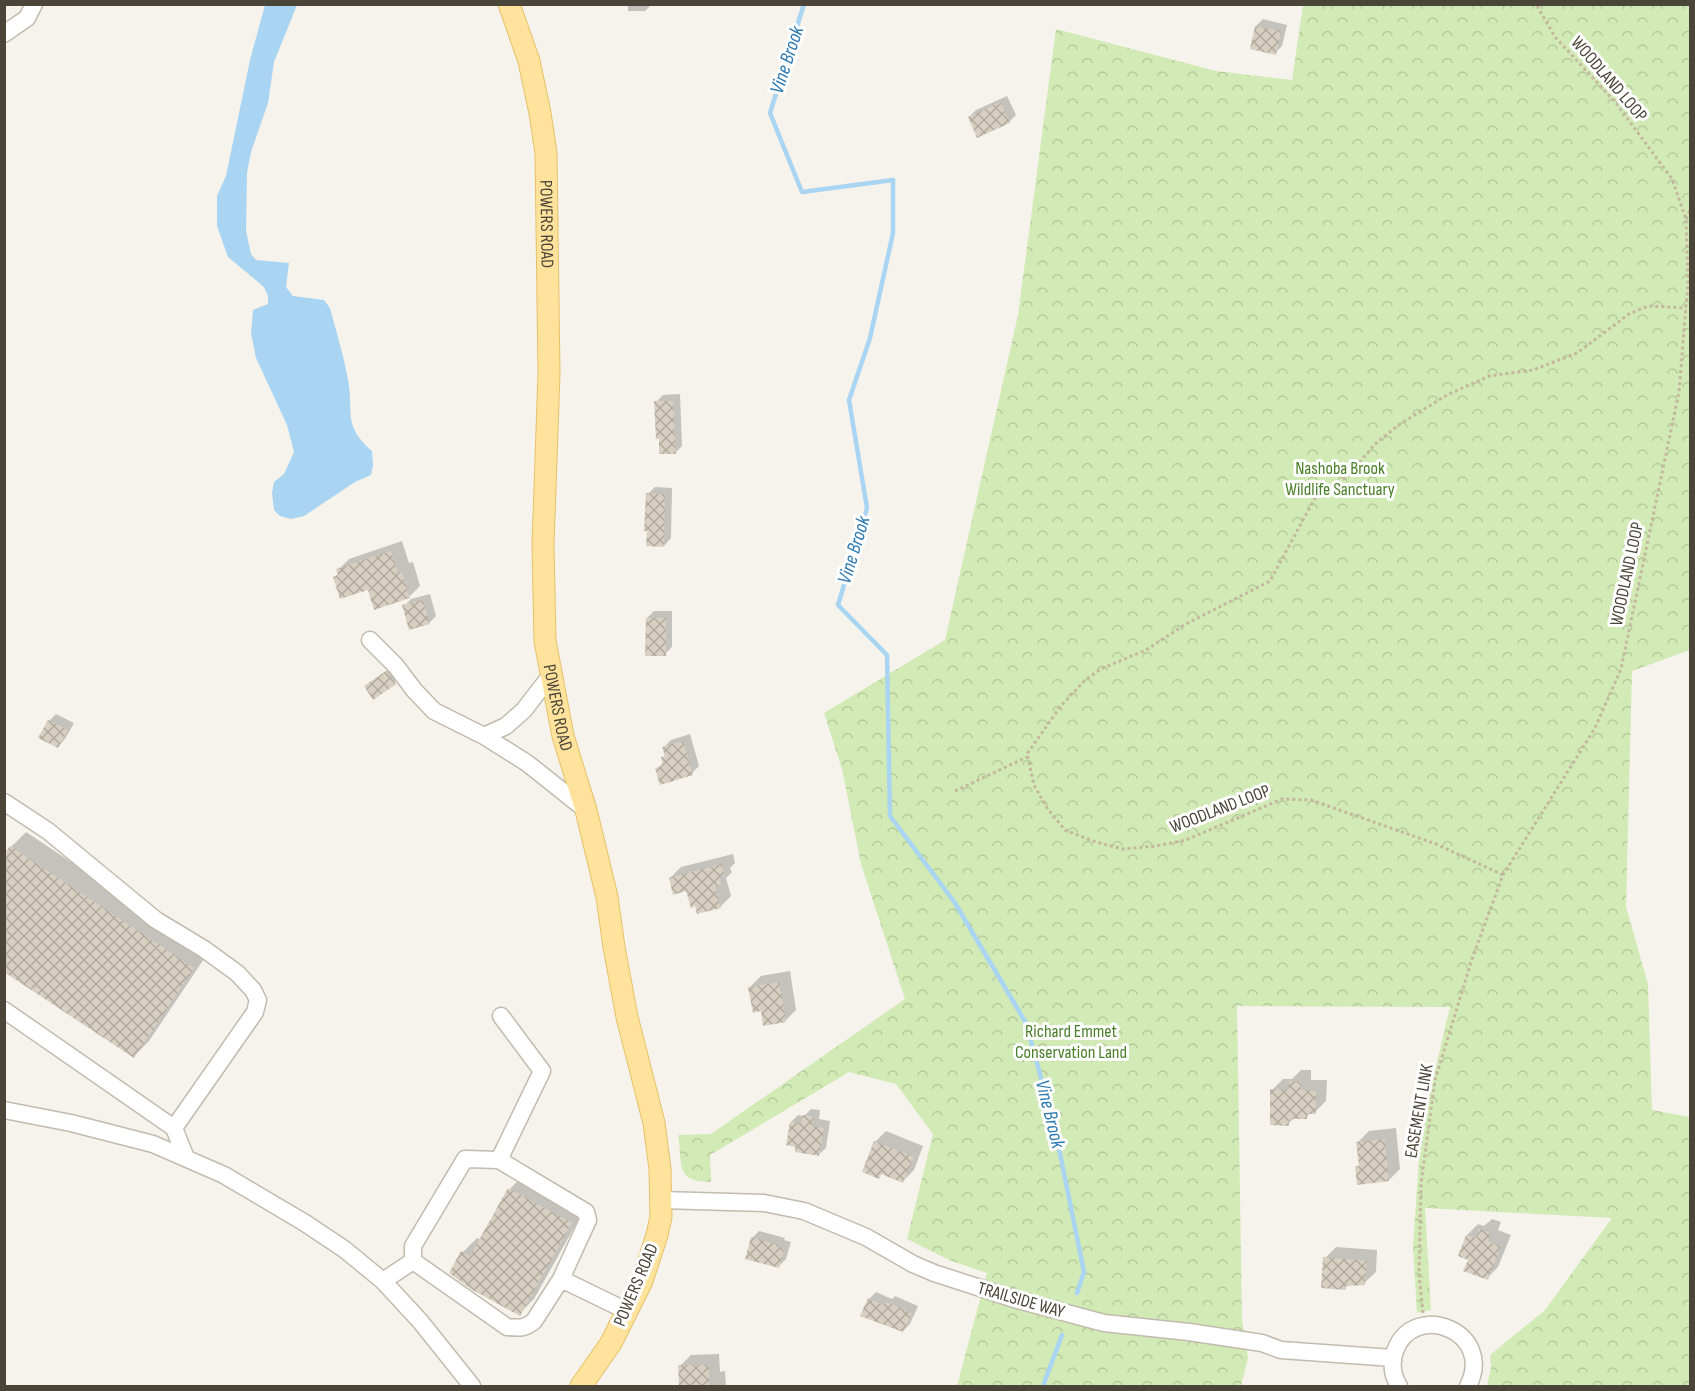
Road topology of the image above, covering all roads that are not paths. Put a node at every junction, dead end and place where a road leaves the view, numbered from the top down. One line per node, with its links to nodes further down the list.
1 (34, 4): 3 (street)
2 (509, 4): 5 (main road, POWERS ROAD)
3 (4, 34)
4 (370, 640): 6 (street)
5 (551, 675): 6 (street); 8 (main road, POWERS ROAD)
6 (484, 736): 8 (street)
7 (4, 802): 12 (street)
8 (586, 810): 15 (main road, POWERS ROAD)
9 (4, 1010): 12 (street)
10 (501, 1016): 14 (street)
11 (4, 1110): 13 (street)
12 (174, 1128): 13 (street)
13 (186, 1158): 18 (street)
14 (499, 1160): 16 (street); 17 (street)
15 (662, 1200): 19 (main road, POWERS ROAD); 20 (street, TRAILSIDE WAY)
16 (413, 1261): 17 (street); 18 (street)
17 (561, 1279): 19 (street)
18 (383, 1281): 21 (street)
19 (627, 1311): 22 (main road, POWERS ROAD)
20 (1393, 1358): 23 (street); 24 (street)
21 (472, 1386)
22 (581, 1386)
23 (1399, 1386)
24 (1468, 1386)

